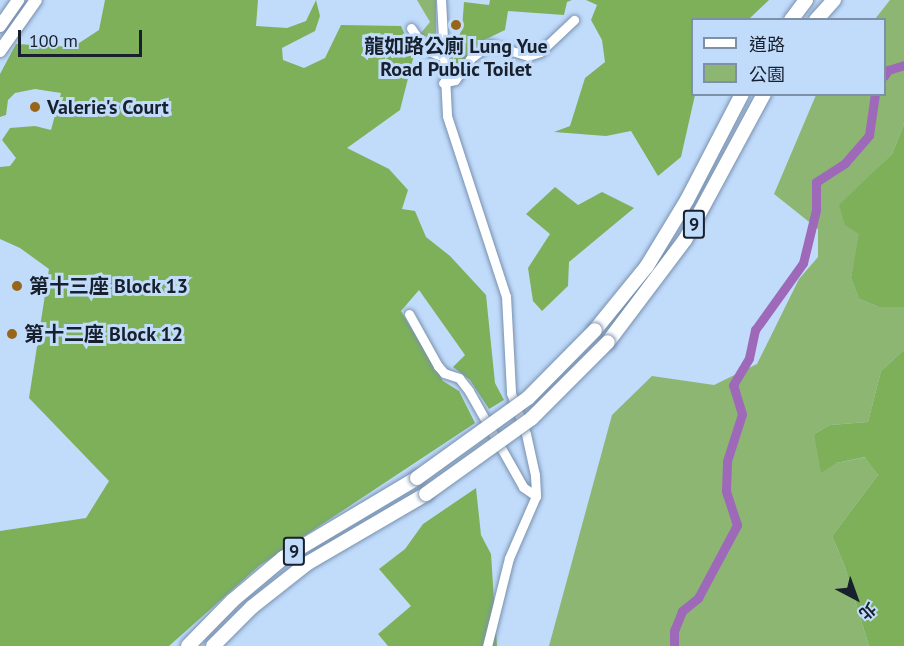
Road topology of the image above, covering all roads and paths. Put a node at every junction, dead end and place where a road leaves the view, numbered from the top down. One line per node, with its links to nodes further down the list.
1 (18, 0): 9 (main road)
2 (36, 0): 11 (main road)
3 (441, 0): 12 (street)
4 (806, 0): 6 (highway)
5 (834, 0): 7 (highway)
6 (792, 18)
7 (818, 18)
8 (574, 20): 13 (street)
9 (0, 26)
10 (411, 28): 12 (street)
11 (0, 51)
12 (442, 56): 13 (street)
13 (443, 83): 17 (street)
14 (741, 96): 18 (highway, 9, bridge)
15 (763, 96): 19 (highway, 9, bridge)
16 (408, 314): 17 (street)
17 (536, 496): 20 (street)
18 (188, 646)
19 (213, 646)
20 (487, 646)

